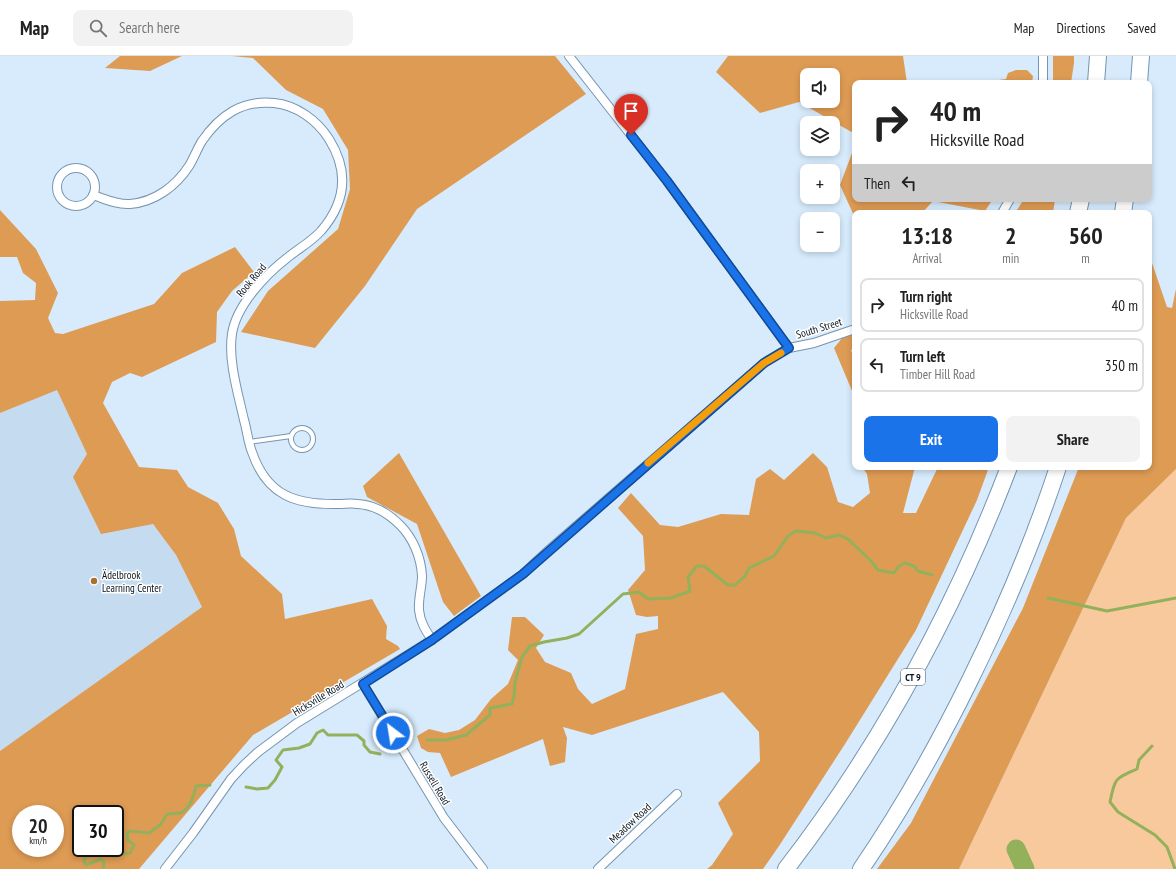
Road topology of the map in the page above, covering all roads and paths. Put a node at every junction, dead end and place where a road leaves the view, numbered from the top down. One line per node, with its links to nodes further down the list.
1 (569, 56): 10 (street)
2 (1042, 56): 5 (street)
3 (1098, 56): 6 (highway)
4 (1141, 56): 7 (highway)
5 (1043, 80)
6 (1096, 80)
7 (1139, 80)
8 (93, 195): 8 (street); 12 (street, Rook Road)
9 (852, 330): 10 (street, South Street)
10 (789, 348): 15 (street, Hicksville Road)
11 (291, 436): 11 (lane); 12 (lane)
12 (249, 442): 15 (street, Rook Road)
13 (1008, 470): 21 (highway, CT 9)
14 (1057, 470): 22 (highway)
15 (432, 640): 16 (street, Hicksville Road)
16 (363, 684): 18 (street, Hicksville Road); 19 (street, Russell Road)
17 (677, 794): 20 (street, Meadow Road)
18 (165, 869)
19 (483, 869)
20 (598, 869)
21 (786, 869)
22 (861, 869)

